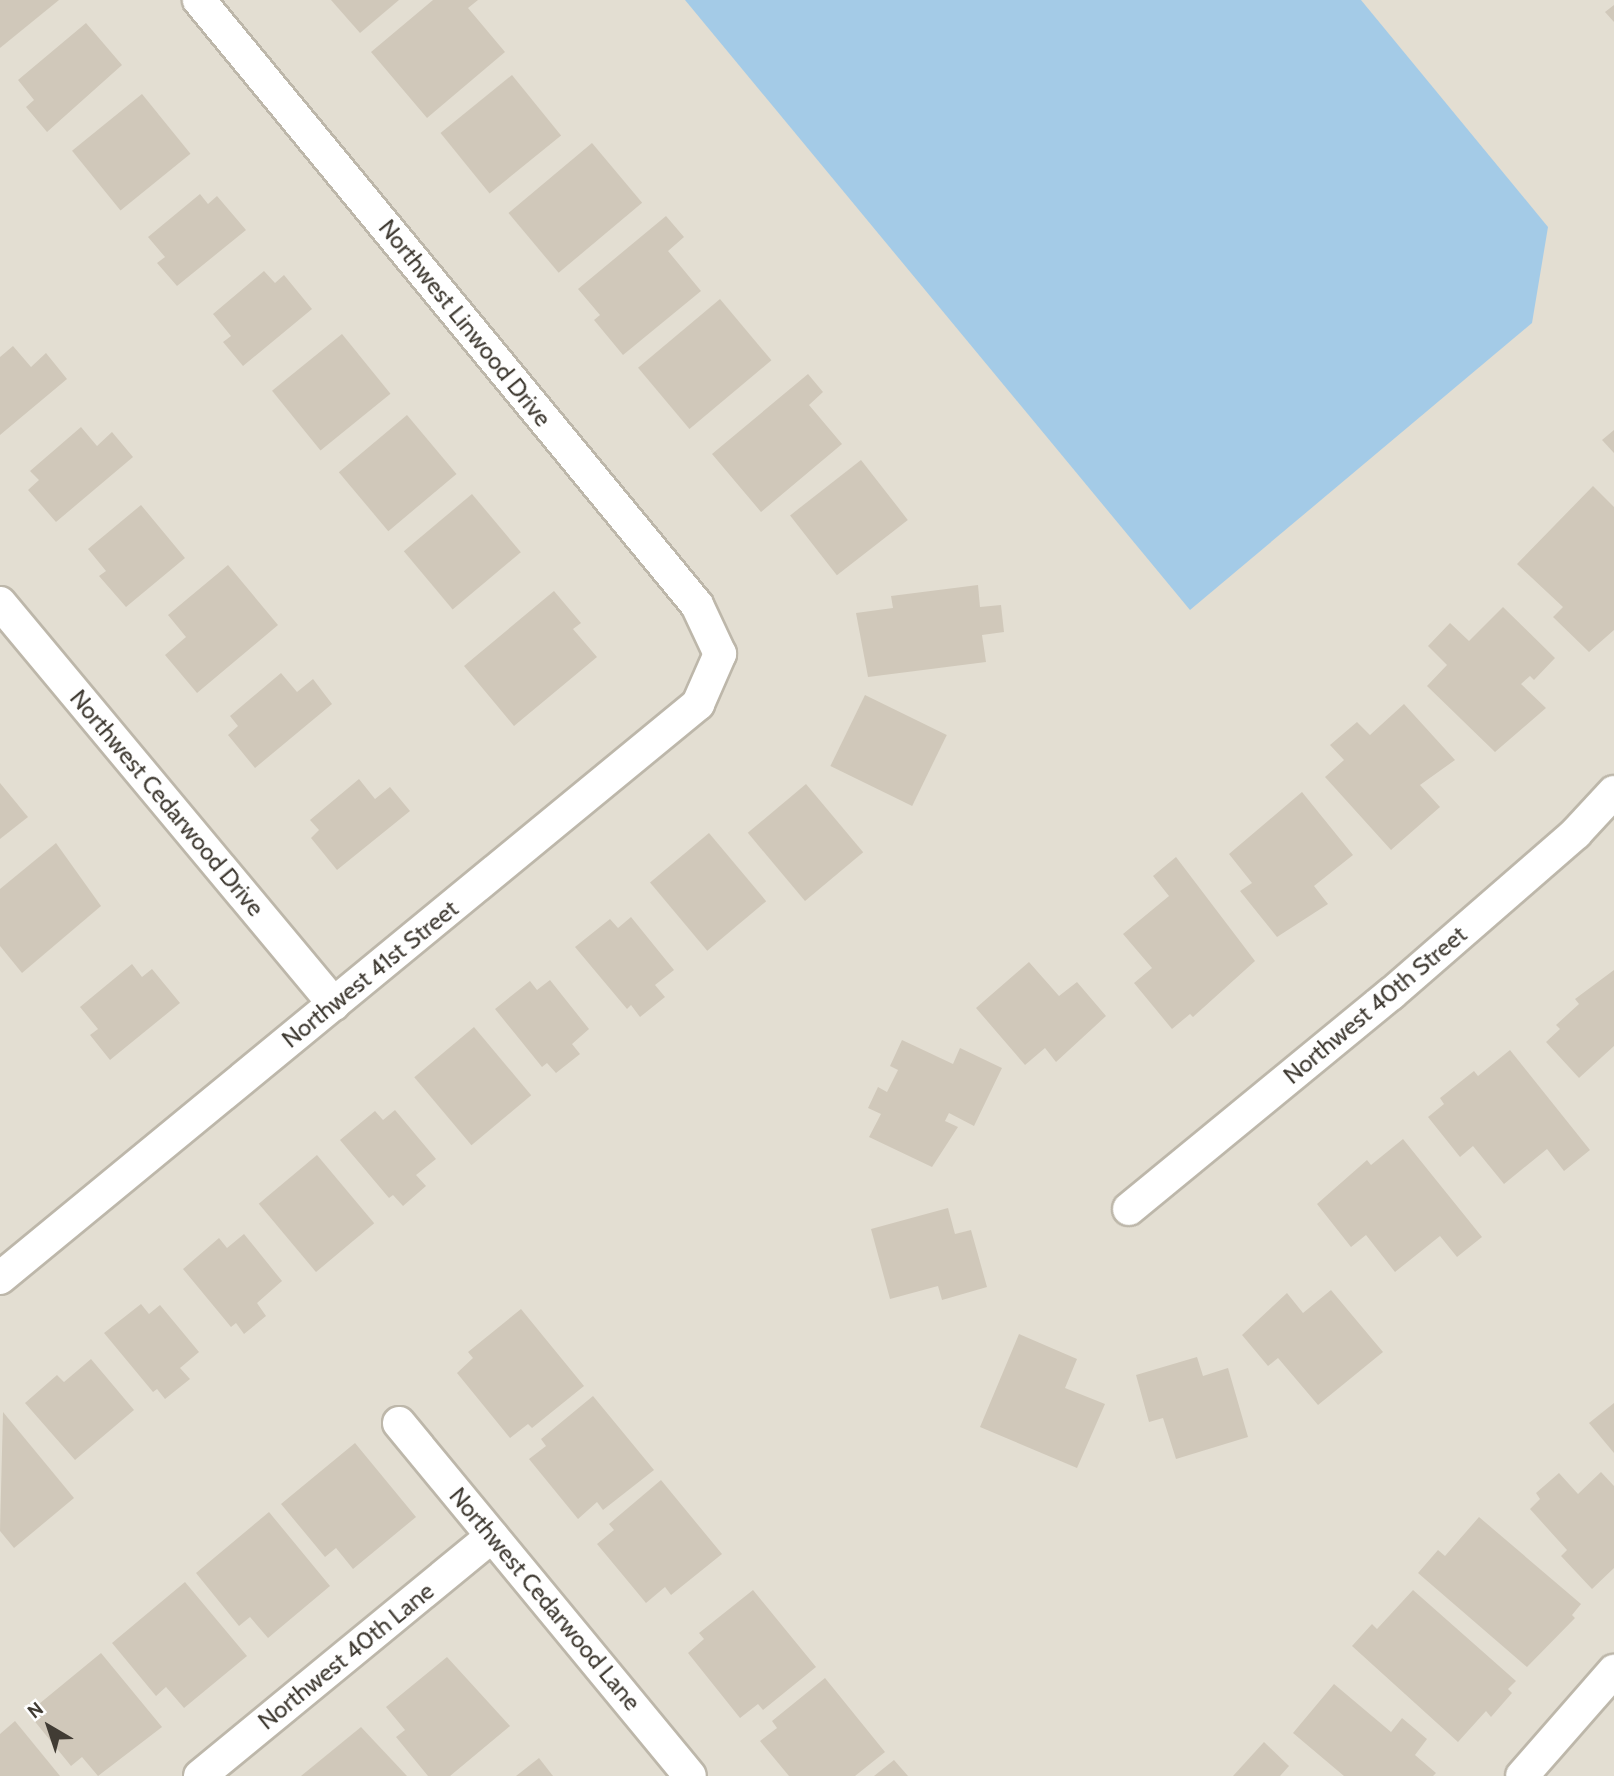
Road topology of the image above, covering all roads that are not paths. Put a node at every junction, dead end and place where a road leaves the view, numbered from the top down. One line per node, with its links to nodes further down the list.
1 (199, 0): 3 (street, Northwest Linwood Drive)
2 (0, 603): 5 (street, Northwest Cedarwood Drive)
3 (720, 654): 5 (street, Northwest 41st Street)
4 (1614, 792): 6 (street, Northwest 40th Street)
5 (334, 1004): 7 (street, Northwest 41st Street)
6 (1129, 1209)
7 (0, 1278)
8 (399, 1423): 9 (street, Northwest Cedarwood Lane)
9 (492, 1536): 11 (street, Northwest 40th Lane); 12 (street, Northwest Cedarwood Lane)
10 (1614, 1671): 13 (street)
11 (200, 1776)
12 (690, 1776)
13 (1522, 1776)

